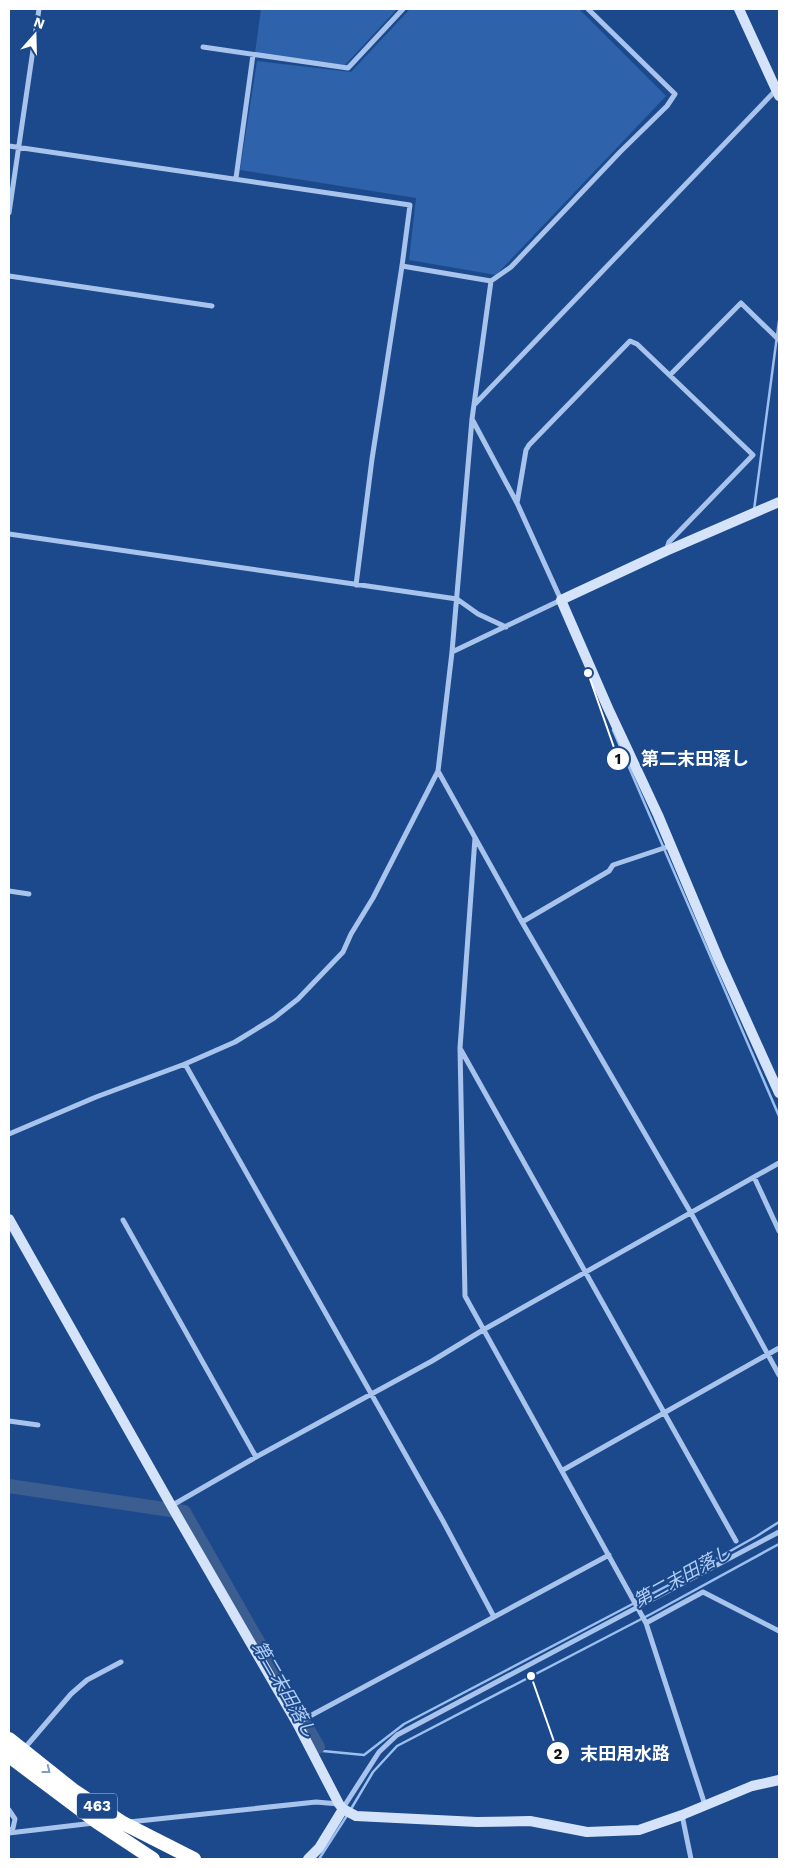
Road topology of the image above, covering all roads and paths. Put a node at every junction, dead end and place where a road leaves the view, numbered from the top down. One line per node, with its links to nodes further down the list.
1 (39, 9): 9 (street)
2 (403, 9): 6 (street)
3 (588, 9): 14 (street)
4 (739, 9): 7 (street)
5 (204, 47): 6 (street)
6 (253, 55): 10 (street)
7 (778, 91): 18 (street)
8 (9, 146): 9 (street)
9 (19, 148): 10 (street); 11 (street)
10 (236, 178): 12 (street)
11 (9, 212)
12 (402, 266): 14 (street); 24 (street)
13 (9, 276): 15 (street)
14 (491, 281): 18 (street)
15 (212, 306)
16 (779, 340): 17 (street)
17 (670, 375): 21 (street); 23 (street)
18 (474, 405): 19 (street)
19 (472, 419): 21 (street); 25 (street)
20 (779, 502): 23 (street)
21 (517, 503): 26 (street)
22 (9, 534): 24 (street)
23 (666, 551): 26 (street)
24 (356, 585): 25 (street)
25 (457, 600): 27 (street); 28 (street)
26 (560, 600): 27 (street); 31 (street)
27 (506, 626): 28 (street)
28 (452, 652): 29 (street)
29 (438, 771): 30 (street); 36 (street)
30 (475, 838): 34 (street); 35 (street)
31 (670, 846): 34 (street); 37 (street)
32 (9, 891): 33 (street)
33 (29, 894)
34 (522, 922): 41 (street)
35 (460, 1048): 45 (street); 46 (street)
36 (185, 1064): 38 (street); 50 (street)
37 (779, 1093)
38 (9, 1134)
39 (779, 1163): 40 (street)
40 (754, 1177): 41 (street); 44 (street)
41 (691, 1213): 45 (street); 48 (street)
42 (9, 1219): 56 (street)
43 (123, 1220): 54 (street)
44 (779, 1230)
45 (585, 1273): 46 (street); 51 (street)
46 (483, 1330): 50 (street); 55 (street)
47 (779, 1348): 48 (street)
48 (768, 1355): 49 (street); 51 (street)
49 (779, 1375)
50 (370, 1394): 54 (street); 61 (street)
51 (664, 1412): 55 (street); 58 (street)
52 (9, 1420): 53 (street)
53 (38, 1425)
54 (256, 1457): 56 (street)
55 (563, 1470): 59 (street)
56 (171, 1506): 65 (street)
57 (779, 1532): 60 (street)
58 (736, 1541)
59 (609, 1555): 60 (street); 61 (street)
60 (638, 1607): 62 (street); 70 (street)
61 (494, 1617): 65 (street)
62 (646, 1623): 63 (street); 69 (street)
63 (779, 1631)
64 (121, 1662): 67 (street)
65 (296, 1723): 70 (street)
66 (9, 1739): 67 (highway, 463)
67 (14, 1759): 73 (highway, 463); 74 (highway, 463, one-way to 74)
68 (779, 1780): 69 (street)
69 (705, 1805): 72 (street)
70 (341, 1806): 72 (street); 74 (street); 78 (street)
71 (9, 1810): 75 (street)
72 (682, 1815): 79 (street)
73 (97, 1822): 75 (street); 76 (highway, 463)
74 (123, 1823): 77 (highway, 463)
75 (9, 1832)
76 (153, 1859)
77 (194, 1859)
78 (308, 1859)
79 (692, 1859)

